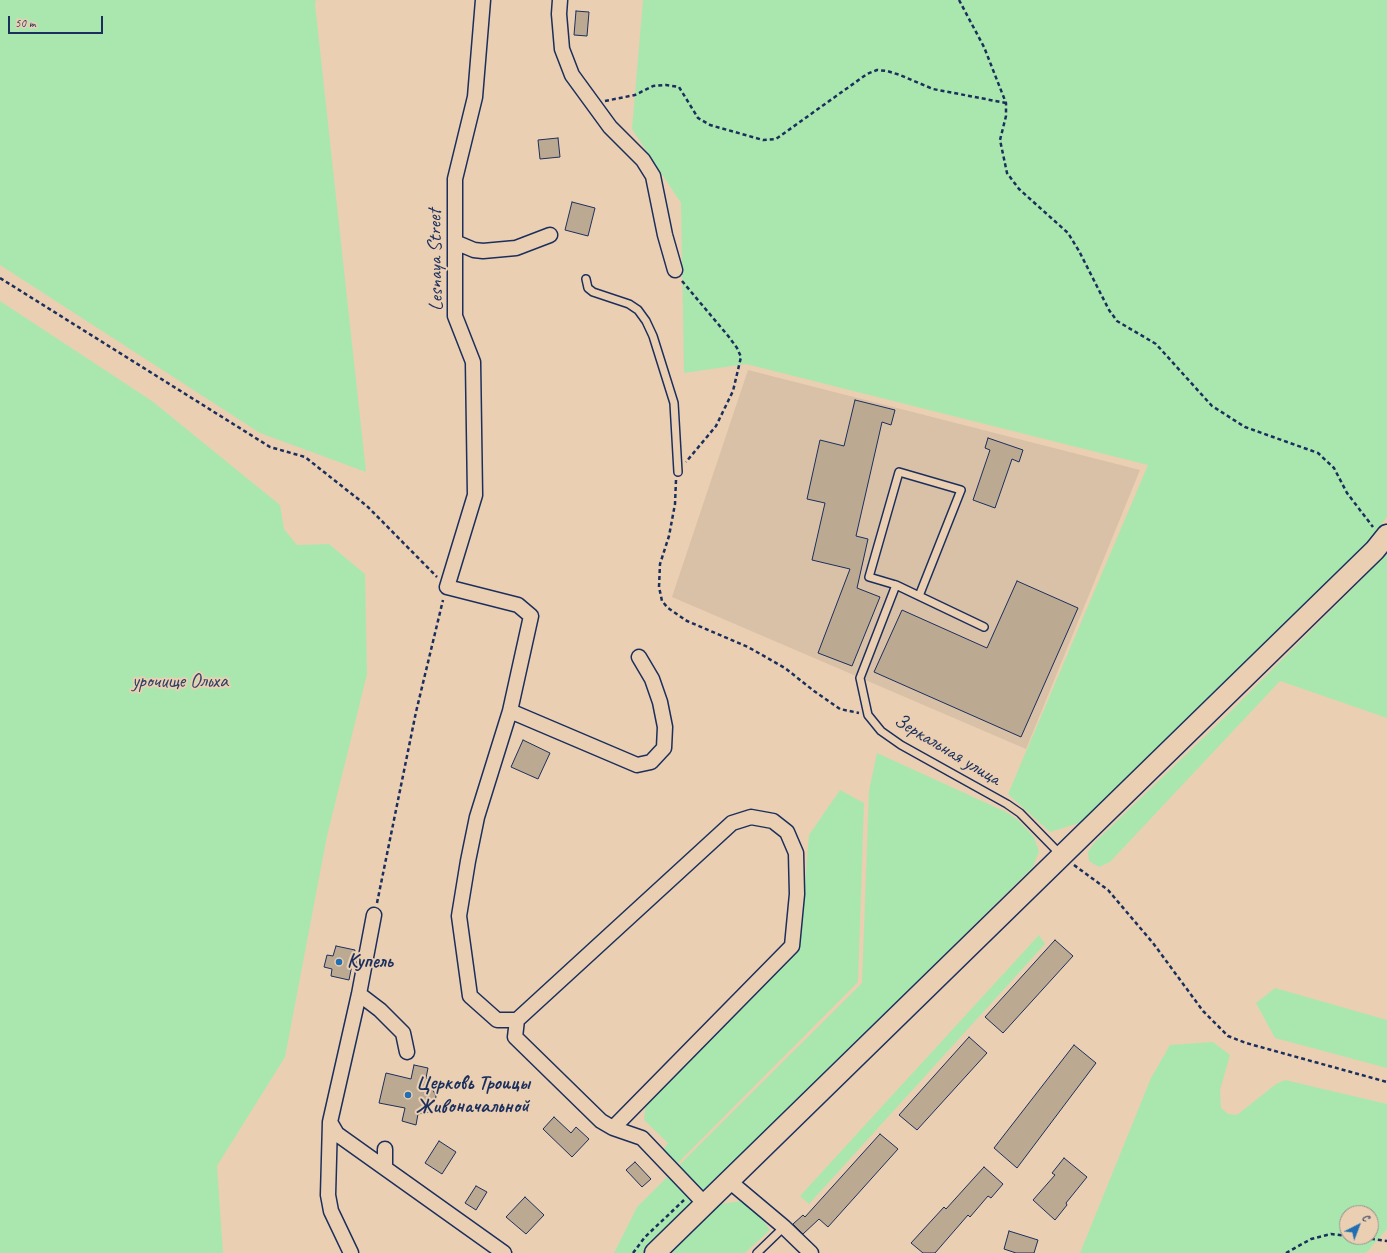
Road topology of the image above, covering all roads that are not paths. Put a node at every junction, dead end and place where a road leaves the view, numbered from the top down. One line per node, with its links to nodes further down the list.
1 (483, 0): 4 (street, Lesnaya Street)
2 (560, 0): 5 (street)
3 (550, 235): 4 (street)
4 (455, 242): 13 (street, Lesnaya Street)
5 (675, 270)
6 (586, 279): 7 (lane)
7 (678, 472)
8 (1382, 534): 14 (street)
9 (896, 586): 10 (lane); 10 (lane); 14 (lane, Зеркальная улица)
10 (919, 596): 11 (lane)
11 (984, 627)
12 (639, 657): 13 (street)
13 (510, 711): 17 (street)
14 (1061, 855): 23 (street)
15 (374, 915): 16 (street)
16 (359, 994): 18 (street); 19 (street)
17 (517, 1020): 20 (street); 20 (street)
18 (407, 1052)
19 (330, 1122): 22 (street); 26 (street)
20 (613, 1128): 24 (street)
21 (386, 1149): 22 (street)
22 (385, 1168): 27 (street)
23 (728, 1180): 24 (street); 25 (street)
24 (698, 1197): 28 (street)
25 (784, 1227): 29 (lane); 30 (street)
26 (351, 1253)
27 (504, 1253)
28 (655, 1253)
29 (757, 1253)
30 (811, 1253)

